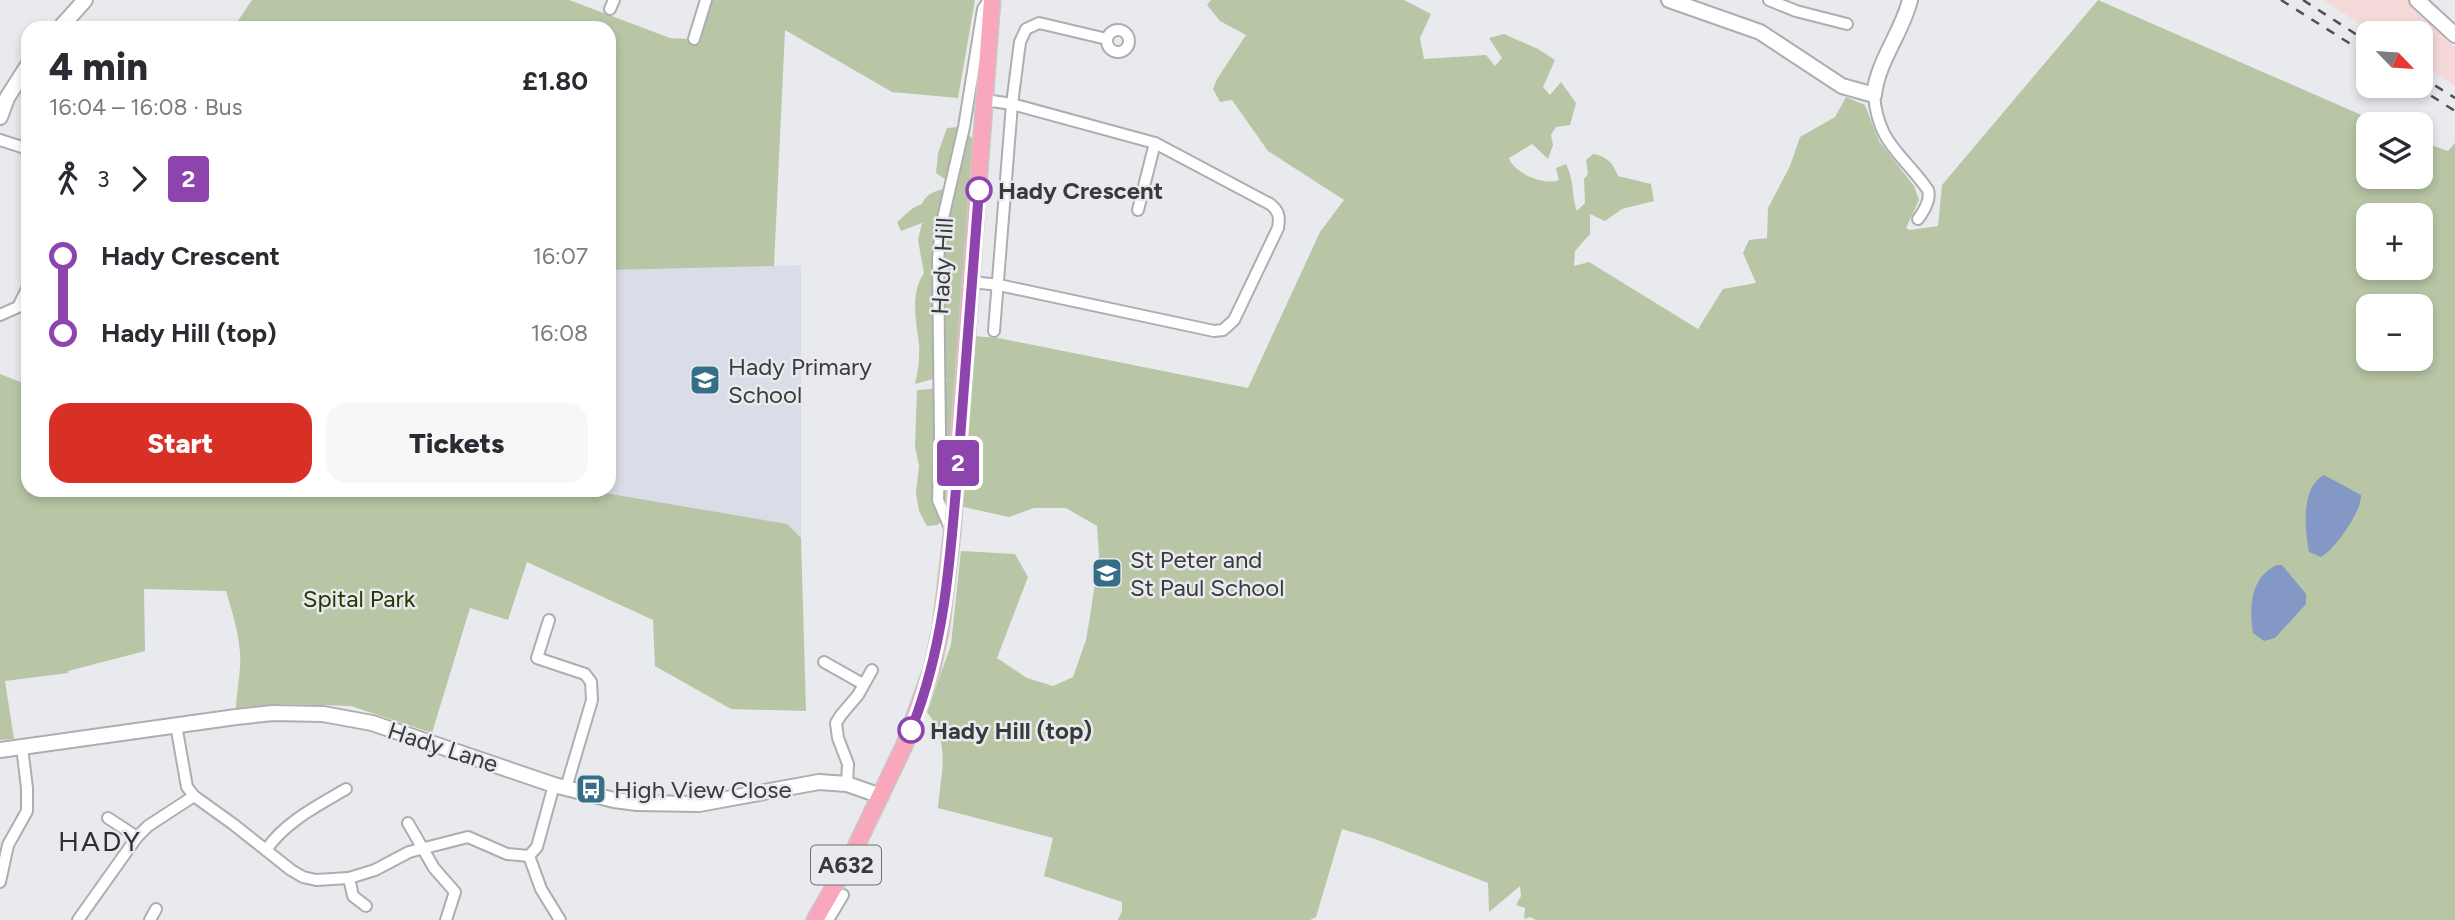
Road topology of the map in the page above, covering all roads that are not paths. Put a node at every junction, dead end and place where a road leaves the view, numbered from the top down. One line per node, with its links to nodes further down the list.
1 (85, 0): 8 (street)
2 (706, 0): 11 (street)
3 (991, 0): 15 (main road, Hady Hill / A632); 28 (street, Hady Hill)
4 (1769, 0): 9 (street)
5 (1910, 0): 14 (street)
6 (2417, 0): 10 (street)
7 (1675, 1): 14 (street)
8 (66, 21)
9 (1847, 23)
10 (2455, 35)
11 (694, 39)
12 (1107, 39): 16 (street)
13 (21, 76): 17 (street)
14 (1874, 95): 22 (street)
15 (985, 100): 16 (street); 23 (main road, Hady Hill / A632)
16 (1012, 104): 19 (street); 24 (street)
17 (0, 117)
18 (0, 140): 20 (street)
19 (1155, 143): 21 (street); 24 (street)
20 (21, 147)
21 (1138, 210)
22 (1918, 219)
23 (972, 282): 24 (street); 28 (main road, Hady Hill / A632)
24 (999, 285): 27 (street)
25 (21, 301): 26 (street)
26 (0, 315)
27 (994, 331)
28 (952, 534): 40 (main road, Hady Hill / A632)
29 (549, 620): 37 (street)
30 (824, 662): 32 (street)
31 (872, 670): 32 (street)
32 (863, 684): 36 (street)
33 (176, 725): 34 (street, Hady Lane); 37 (street, Hady Lane); 39 (street)
34 (22, 747): 35 (street, Hady Lane); 48 (street)
35 (0, 750)
36 (847, 784): 37 (street, Hady Lane); 40 (street, Hady Lane)
37 (560, 786): 46 (street)
38 (346, 789): 45 (street)
39 (194, 796): 43 (street); 45 (street)
40 (878, 803): 57 (main road, Hady Hill / A632)
41 (108, 818): 43 (street)
42 (408, 823): 44 (street)
43 (137, 837): 53 (street)
44 (421, 849): 46 (street); 47 (street); 55 (street)
45 (266, 850): 47 (street)
46 (529, 856): 52 (street)
47 (349, 878): 50 (street)
48 (0, 882)
49 (843, 895): 58 (street)
50 (366, 906)
51 (156, 909): 54 (street)
52 (557, 916): 56 (street)
53 (78, 920)
54 (150, 920)
55 (446, 920)
56 (544, 920)
57 (815, 920)
58 (828, 920)

